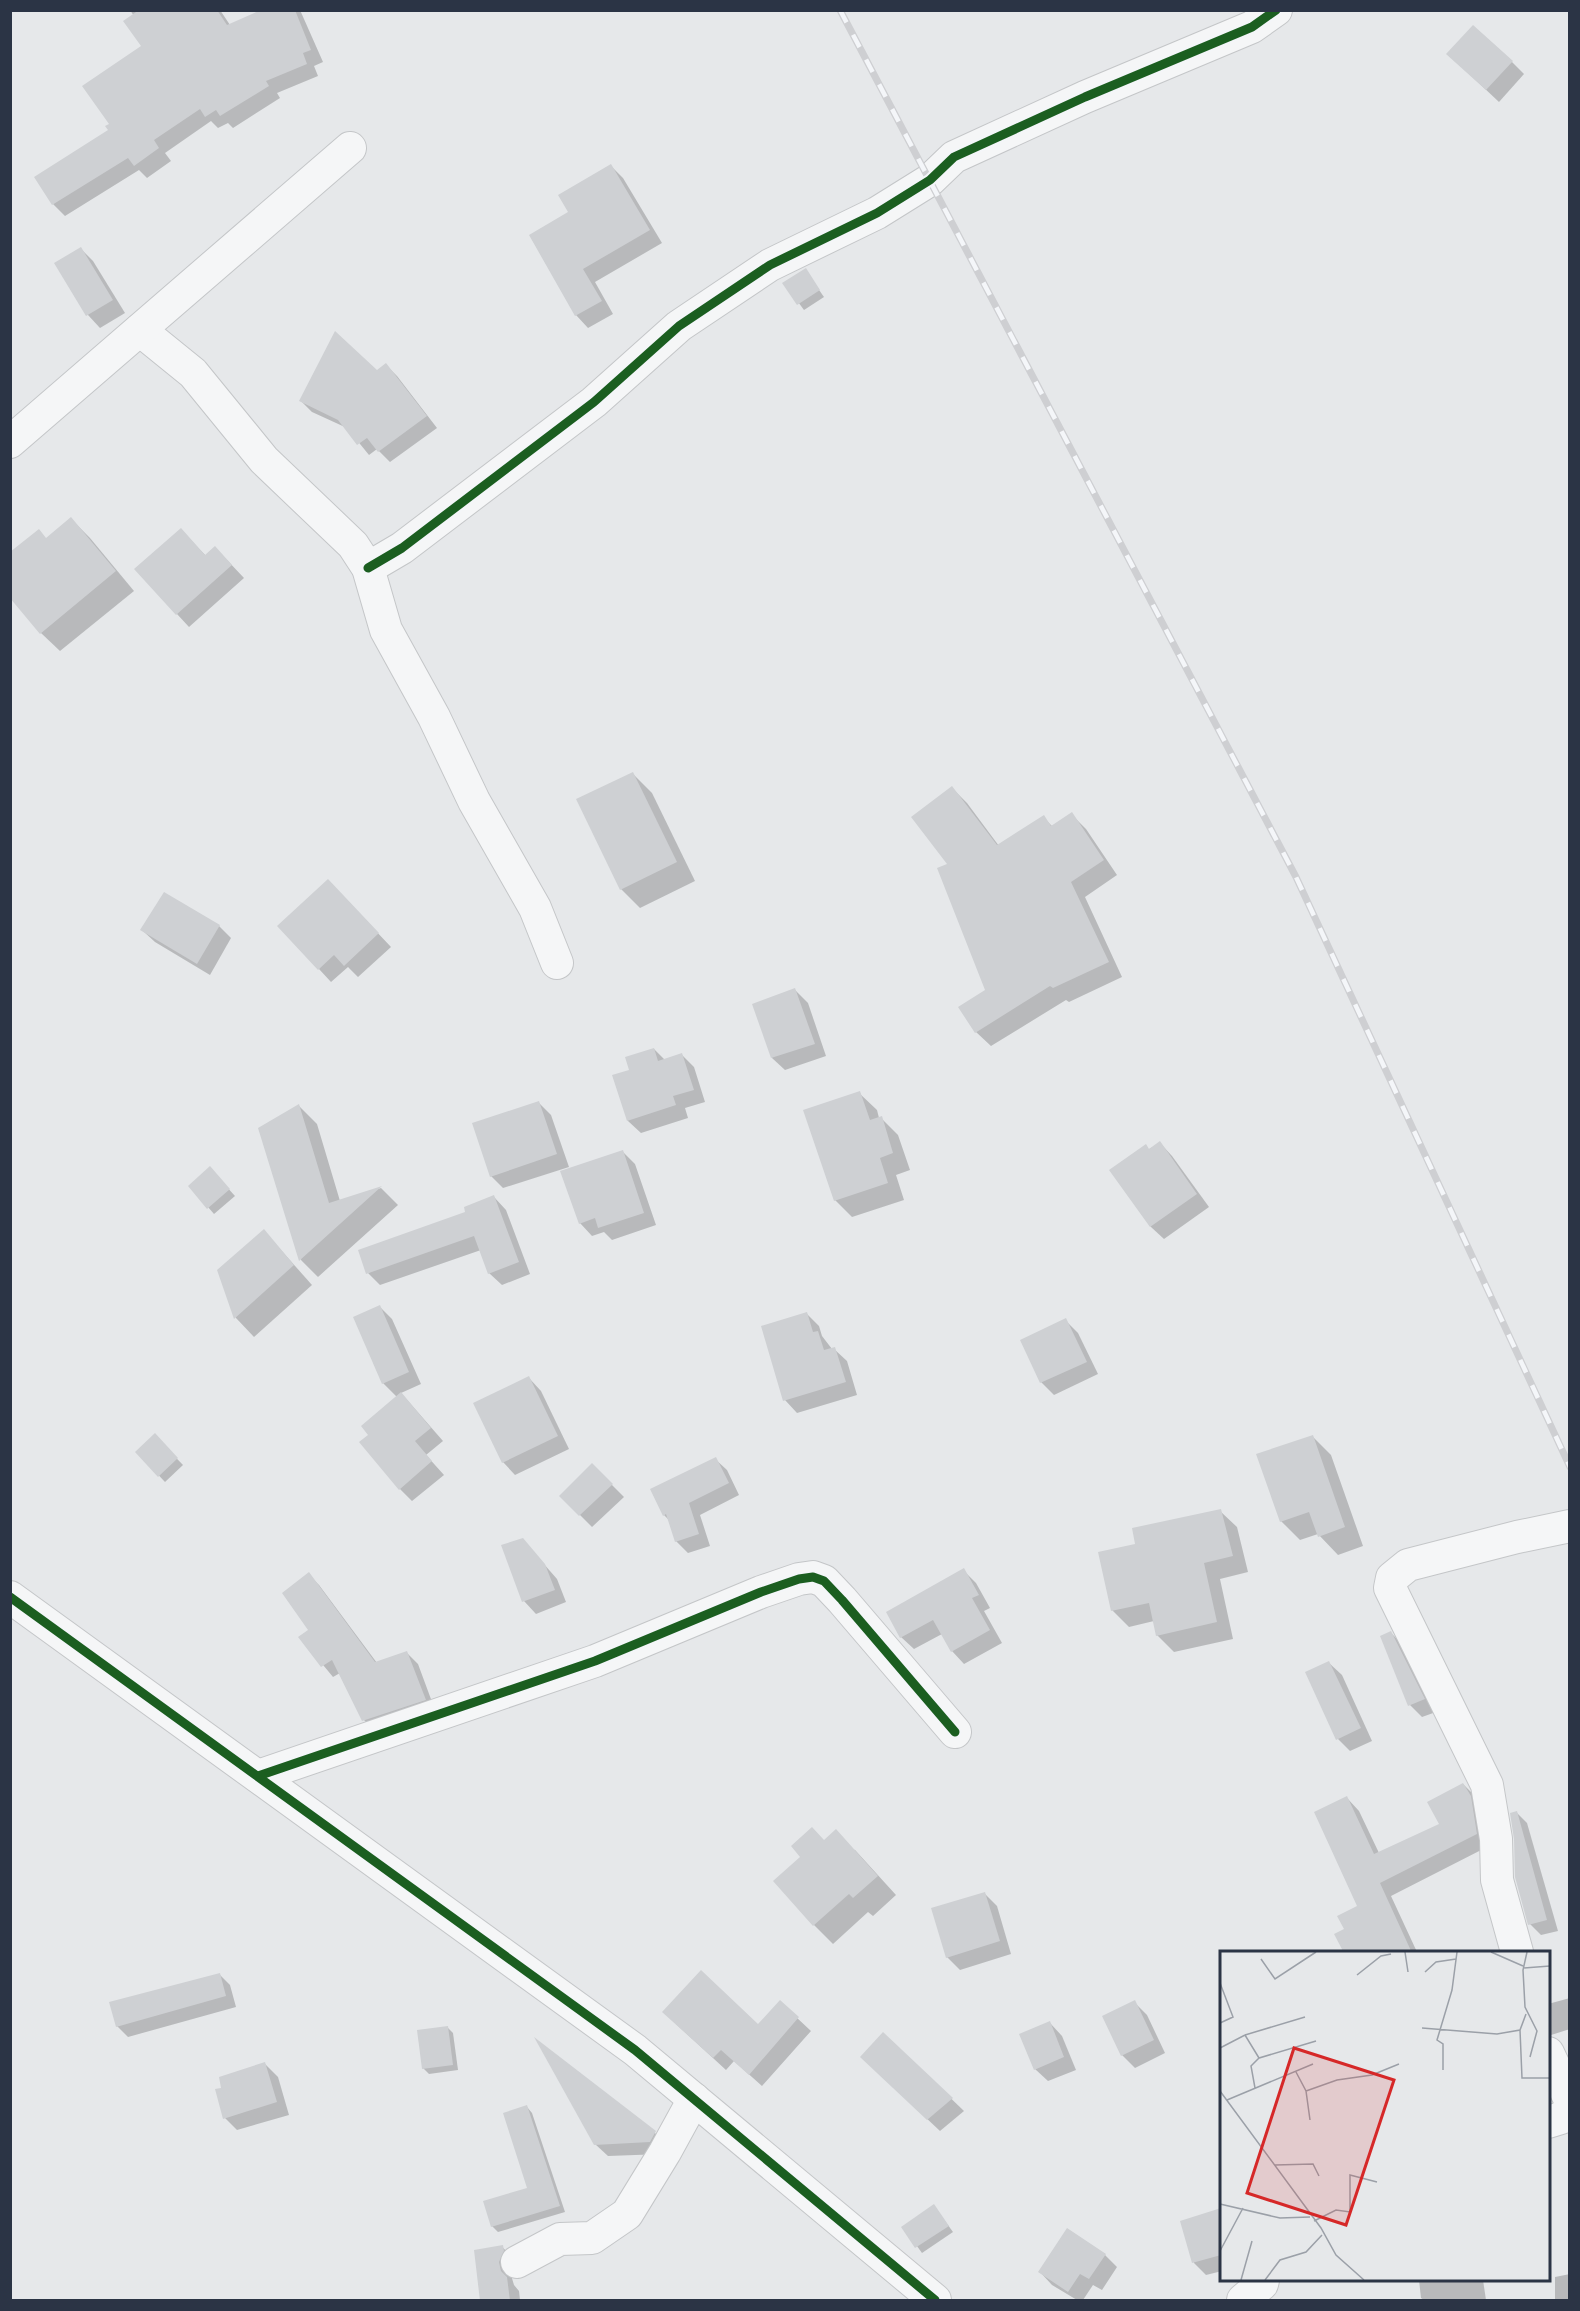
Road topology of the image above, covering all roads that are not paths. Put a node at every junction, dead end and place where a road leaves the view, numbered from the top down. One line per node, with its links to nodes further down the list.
1 (1276, 10): 5 (street)
2 (350, 148): 3 (street)
3 (140, 330): 4 (street); 5 (street)
4 (10, 442)
5 (368, 568): 6 (street)
6 (557, 963)
7 (1569, 1526): 11 (street)
8 (10, 1597): 10 (street)
9 (955, 1732): 10 (street)
10 (258, 1776): 13 (street)
11 (1516, 1951)
12 (1550, 2057): 14 (street)
13 (694, 2099): 17 (street); 19 (street)
14 (1569, 2100)
15 (1569, 2110): 16 (street)
16 (1550, 2121)
17 (517, 2262)
18 (1263, 2281): 20 (street)
19 (935, 2301)
20 (1243, 2301)

